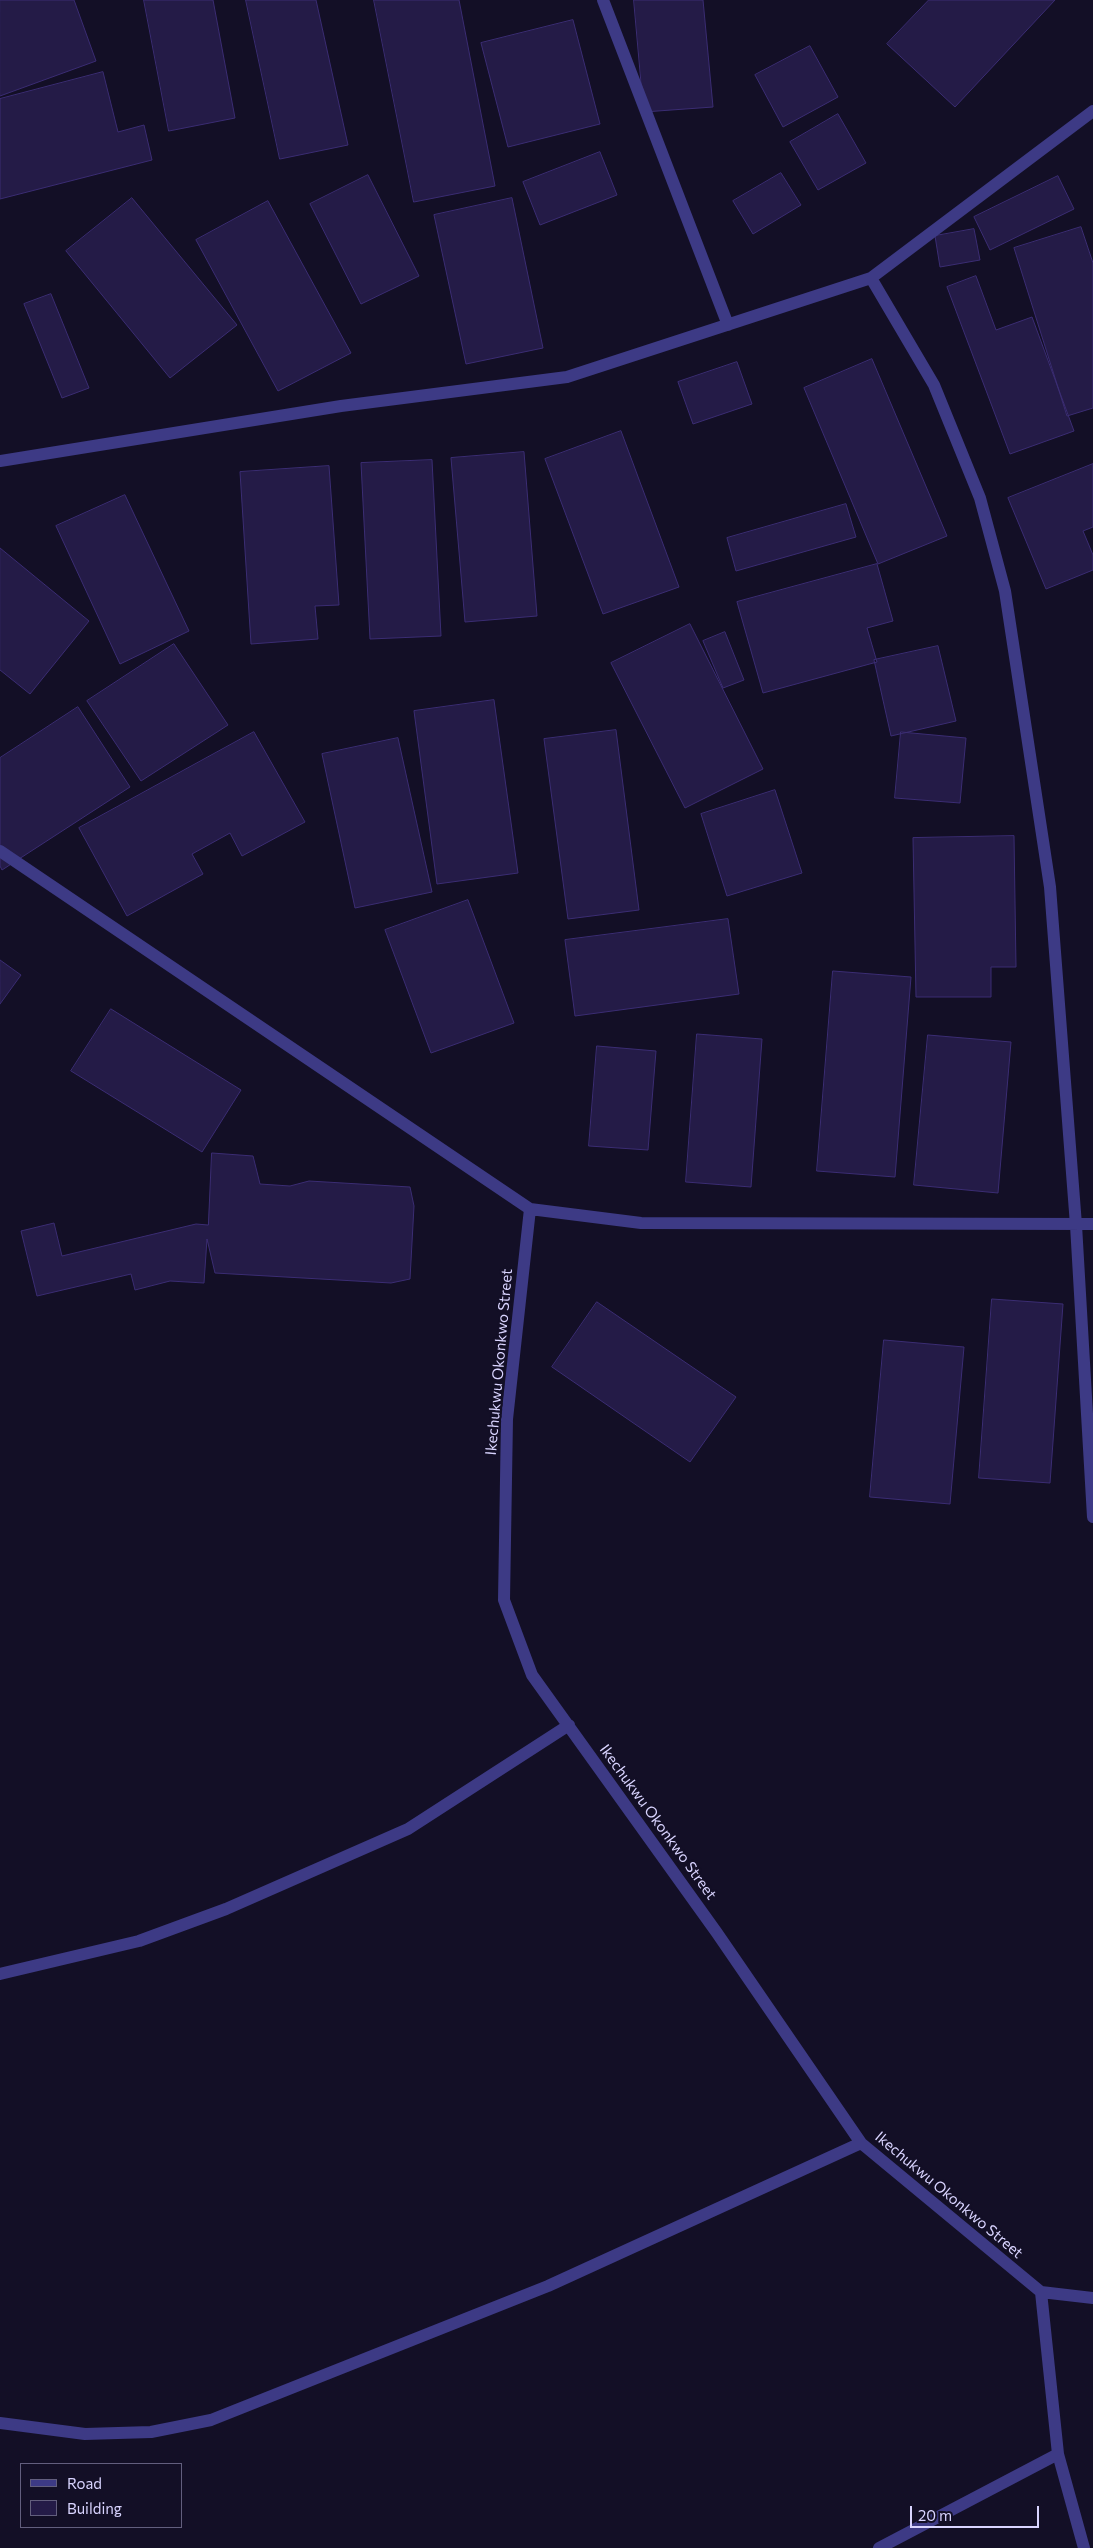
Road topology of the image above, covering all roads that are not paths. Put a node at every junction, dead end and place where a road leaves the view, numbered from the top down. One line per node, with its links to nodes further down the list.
1 (603, 0): 4 (street)
2 (1093, 111): 3 (street)
3 (871, 278): 4 (street); 8 (street)
4 (728, 325): 5 (street)
5 (0, 461)
6 (0, 851): 7 (street)
7 (530, 1209): 8 (street); 11 (street, Ikechukwu Okonkwo Street)
8 (1076, 1224): 9 (street); 10 (street)
9 (1093, 1224)
10 (1093, 1518)
11 (569, 1725): 12 (street); 13 (street, Ikechukwu Okonkwo Street)
12 (0, 1974)
13 (860, 2143): 14 (street, Ikechukwu Okonkwo Street); 16 (street)
14 (1041, 2292): 15 (street); 17 (street)
15 (1093, 2298)
16 (0, 2423)
17 (1058, 2454): 18 (street); 19 (street)
18 (879, 2548)
19 (1084, 2548)

